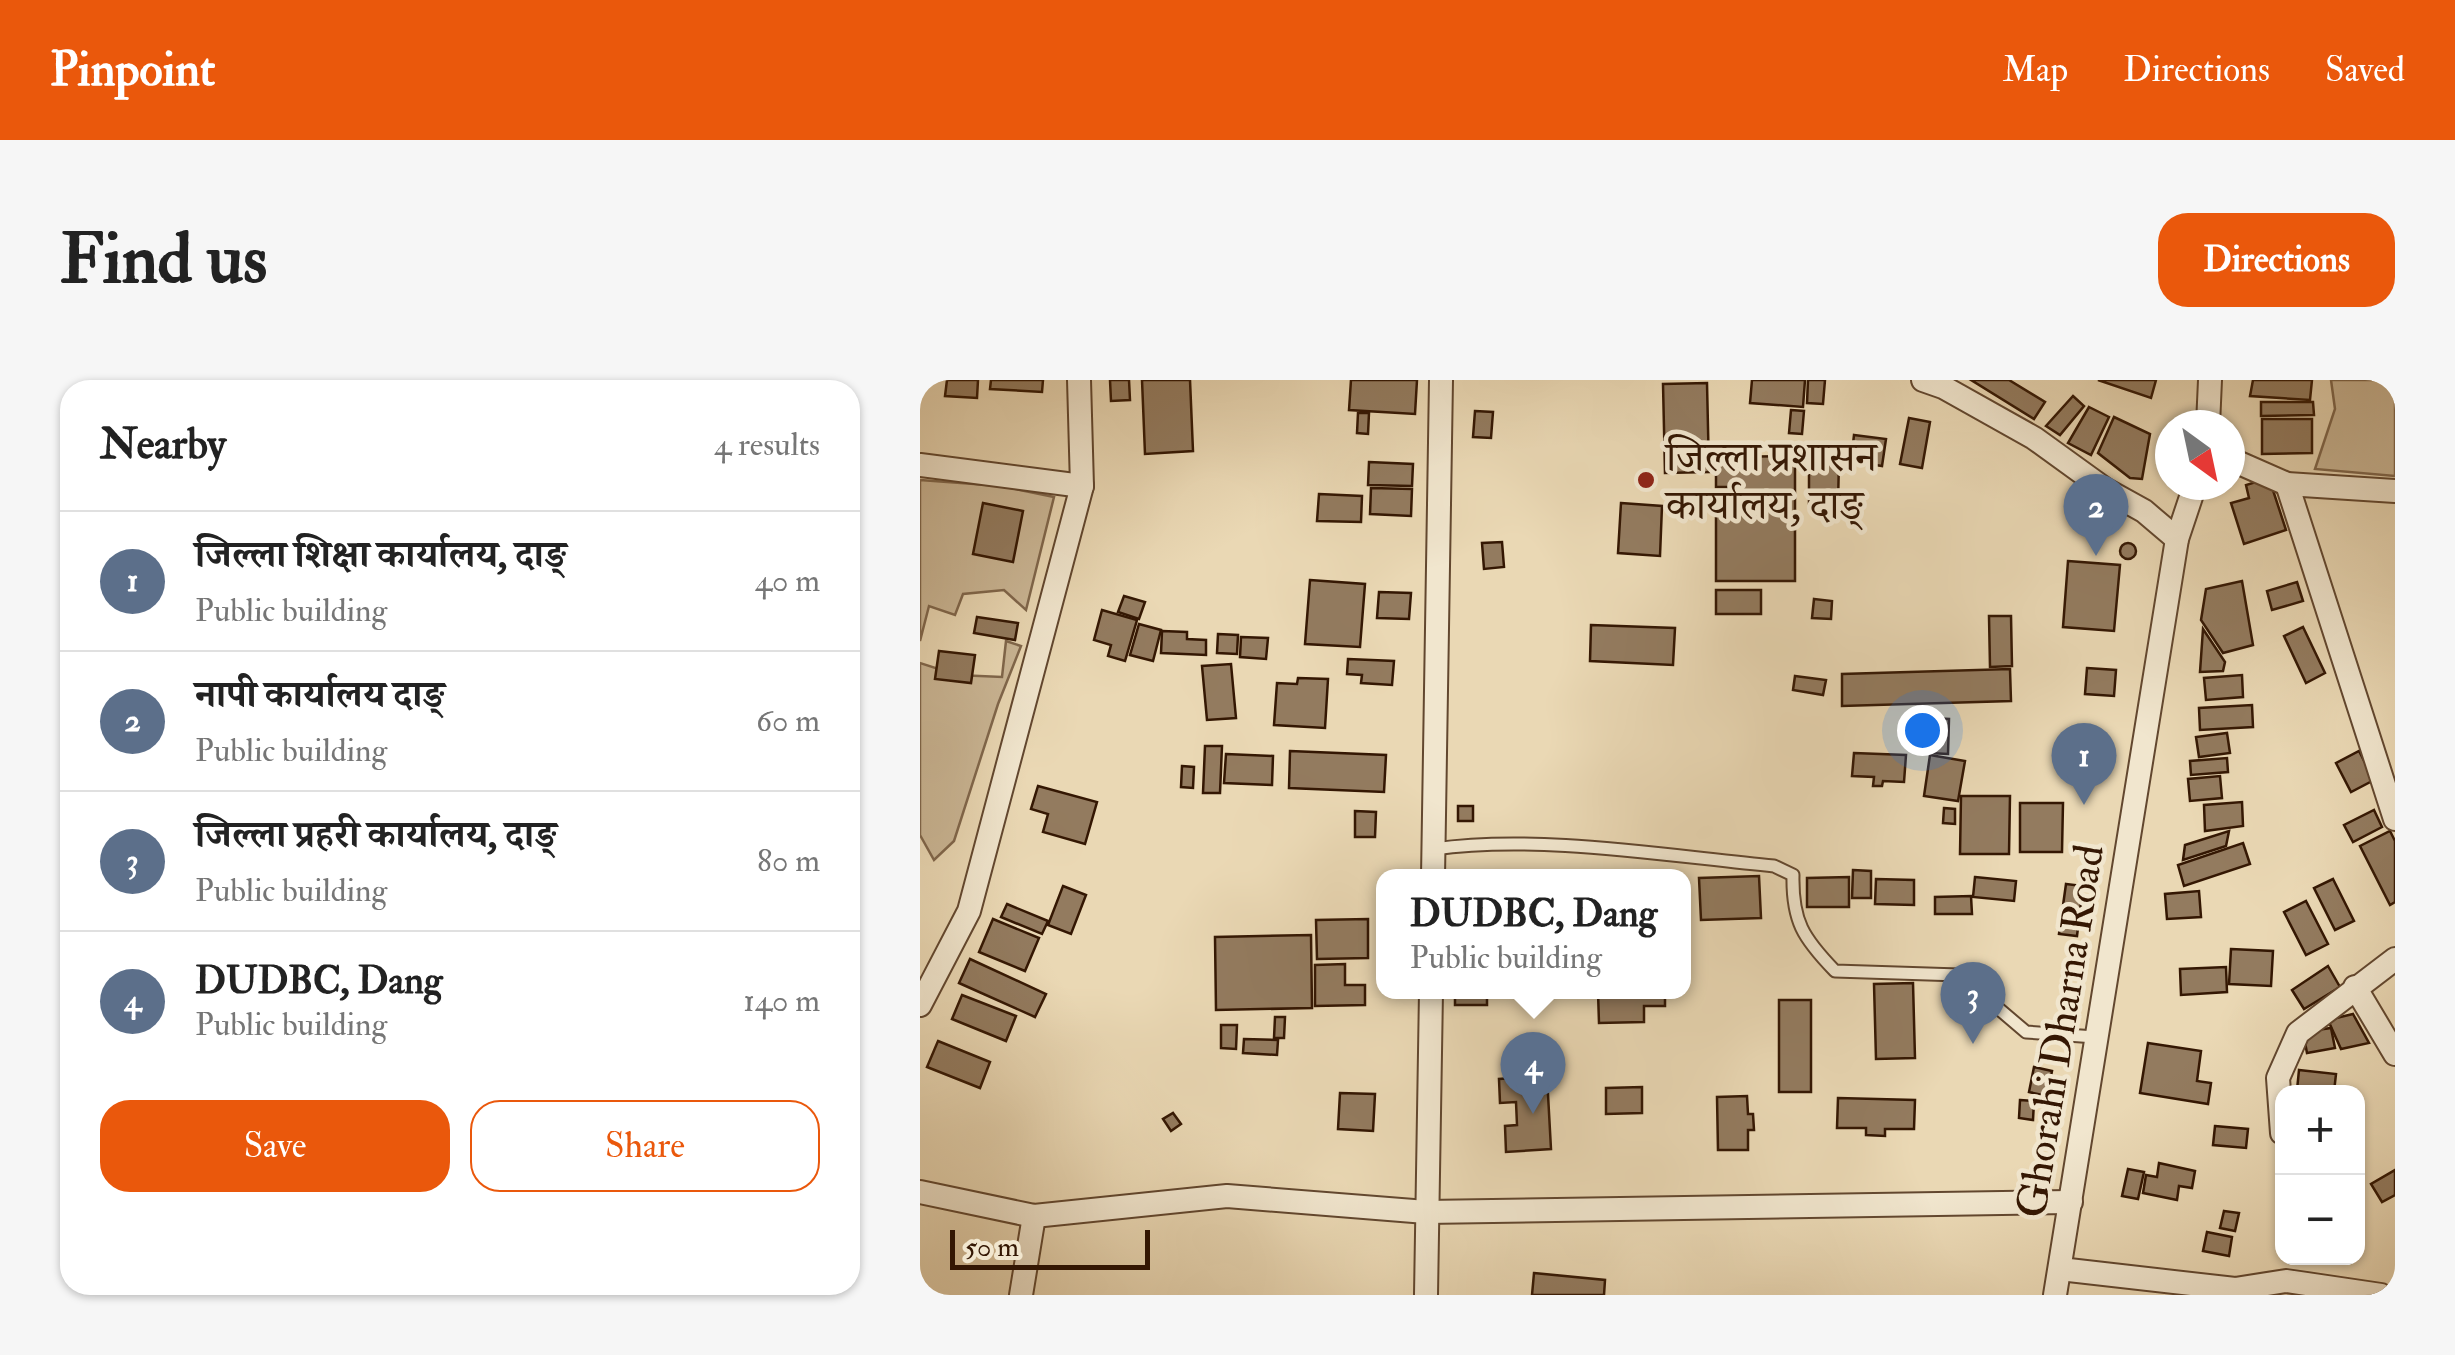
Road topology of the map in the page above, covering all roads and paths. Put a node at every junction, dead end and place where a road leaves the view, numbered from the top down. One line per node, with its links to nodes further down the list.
1 (1079, 380): 9 (street)
2 (1441, 380): 14 (street)
3 (1923, 380): 12 (street)
4 (2210, 380): 5 (street)
5 (2209, 410)
6 (920, 465): 9 (street)
7 (2245, 465): 8 (street)
8 (2288, 484): 10 (street); 13 (street)
9 (1082, 486): 19 (street)
10 (2395, 492)
11 (2190, 500): 12 (street, Ghorahi Dharna Road)
12 (2177, 539): 20 (street, Ghorahi Dharna Road)
13 (2395, 819)
14 (1434, 849): 15 (street); 20 (lane)
15 (1433, 869)
16 (2395, 958): 17 (street)
17 (2355, 987): 21 (street); 22 (street)
18 (1430, 999): 25 (street)
19 (920, 1006)
20 (2095, 1037): 24 (street, Ghorahi Dharna Road)
21 (2395, 1054)
22 (2279, 1085)
23 (920, 1192): 26 (street)
24 (2071, 1202): 25 (street); 27 (street, Ghorahi Dharna Road)
25 (1426, 1212): 26 (street); 30 (street)
26 (1034, 1216): 29 (street)
27 (2060, 1269): 28 (street); 31 (street, Ghorahi Dharna Road)
28 (2286, 1269): 32 (street)
29 (1021, 1295)
30 (1426, 1295)
31 (2055, 1295)
32 (2381, 1295)

